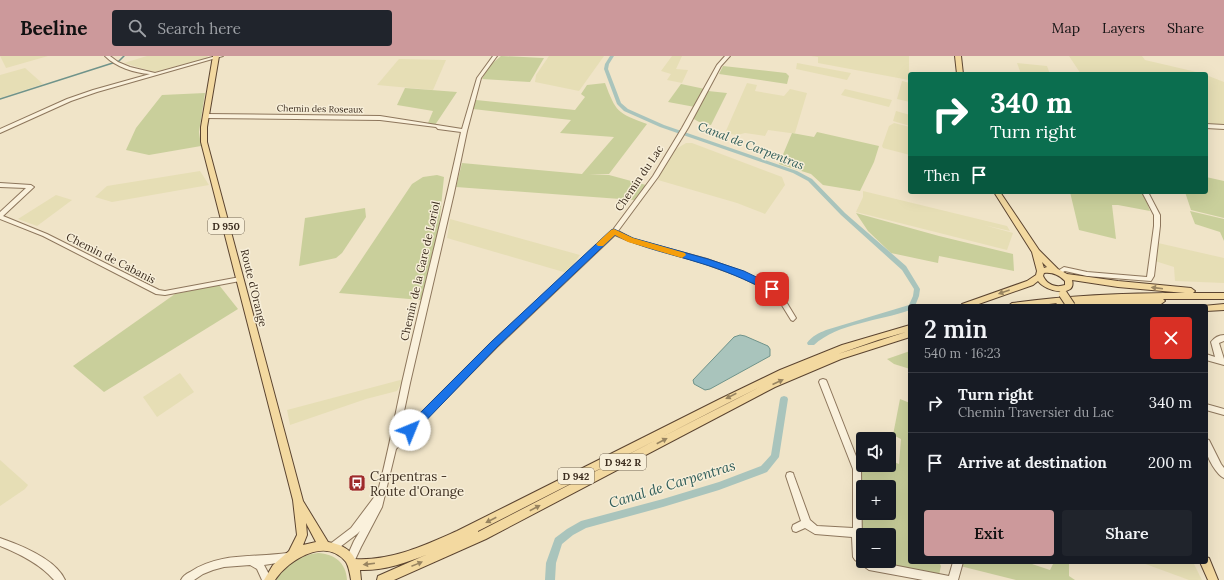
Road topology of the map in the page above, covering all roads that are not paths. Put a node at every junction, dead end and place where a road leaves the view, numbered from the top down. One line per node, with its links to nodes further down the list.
1 (107, 56): 7 (street)
2 (495, 56): 11 (street, Chemin de la Gare de Loriol)
3 (728, 56): 17 (street, Chemin du Lac)
4 (958, 56): 6 (main road)
5 (217, 57): 7 (street); 8 (main road, Route d'Orange / D 950)
6 (960, 72)
7 (157, 74): 12 (street)
8 (206, 116): 11 (street, Chemin des Roseaux); 21 (main road, Route d'Orange / D 950)
9 (1208, 126): 10 (street)
10 (1224, 127)
11 (464, 130): 45 (street, Chemin de la Gare de Loriol)
12 (0, 131)
13 (1, 183): 16 (street, Chemin de Cabanis)
14 (998, 194): 18 (main road)
15 (1146, 194): 19 (street)
16 (0, 216): 21 (street, Chemin de Cabanis)
17 (614, 232): 32 (street); 45 (street, Chemin du Lac)
18 (1036, 252): 19 (main road); 20 (main road)
19 (1060, 273): 20 (main road); 22 (main road); 23 (main road, one-way to 19)
20 (1040, 274): 22 (main road); 26 (main road, one-way to 26)
21 (240, 279): 50 (main road, Route d'Orange / D 950)
22 (1061, 292): 28 (main road, bridge)
23 (1224, 292)
24 (1224, 296): 27 (main road)
25 (1224, 302): 29 (main road)
26 (971, 304)
27 (1028, 304)
28 (1070, 304)
29 (1090, 304)
30 (1224, 307): 31 (main road)
31 (1208, 308)
32 (793, 318)
33 (908, 323): 40 (main road)
34 (908, 329): 40 (main road, D 942)
35 (908, 335): 38 (main road, D 942 R)
36 (1224, 338): 41 (street)
37 (908, 339): 38 (main road)
38 (865, 348): 67 (main road, D 942 R, one-way to 38)
39 (1208, 358): 41 (street)
40 (805, 362): 59 (main road, D 942, one-way to 59)
41 (1222, 362)
42 (823, 382): 53 (street)
43 (1208, 408): 44 (street)
44 (1224, 412)
45 (393, 447): 49 (street, Chemin de la Gare de Loriol)
46 (1208, 447): 47 (street)
47 (1224, 474)
48 (790, 476): 51 (street)
49 (380, 497): 56 (street, Chemin de la Gare de Loriol); 59 (street, Chemin de la Gare de Loriol)
50 (298, 500): 56 (main road, Route d'Orange / D 950); 57 (main road, Route d'Orange / D 950)
51 (806, 522): 52 (street); 54 (street)
52 (796, 528)
53 (857, 528)
54 (856, 533)
55 (0, 542): 63 (street)
56 (328, 546): 57 (main road); 59 (main road, D 950)
57 (290, 556): 58 (street); 65 (main road, D 950)
58 (251, 560): 64 (street); 65 (street)
59 (352, 562): 66 (main road)
60 (957, 564): 69 (street)
61 (1206, 564): 70 (main road)
62 (885, 568): 68 (street)
63 (60, 580)
64 (186, 580)
65 (268, 580)
66 (356, 580)
67 (382, 580)
68 (947, 580)
69 (953, 580)
70 (1214, 580)

